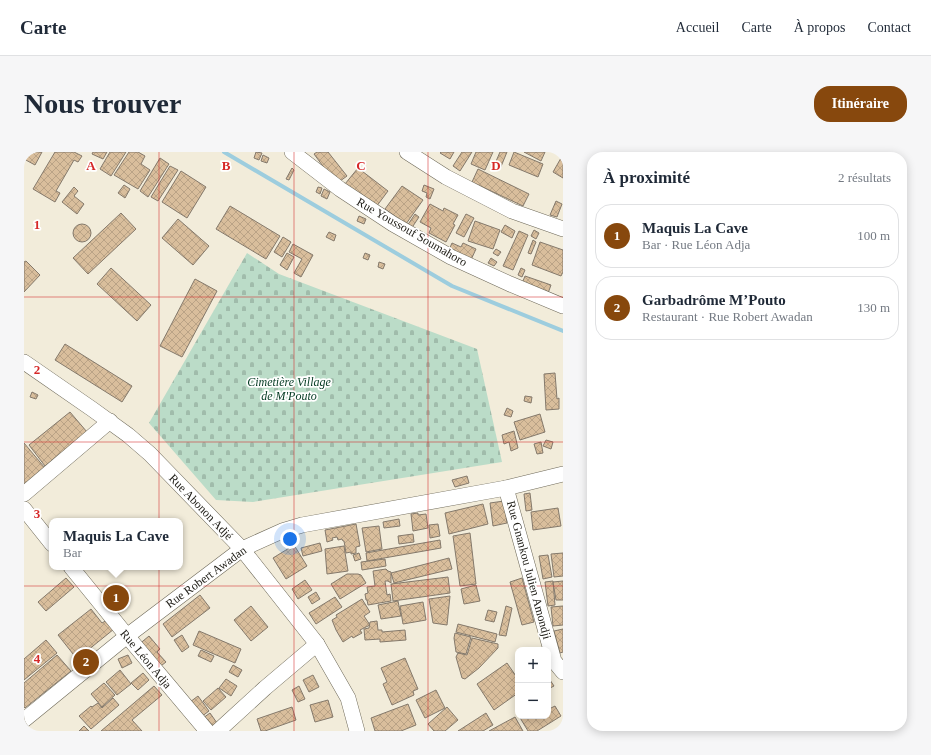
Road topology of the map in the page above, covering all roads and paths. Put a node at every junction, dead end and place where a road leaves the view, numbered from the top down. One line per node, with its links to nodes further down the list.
1 (292, 152): 4 (street, Rue Youssouf Soumahoro)
2 (407, 152): 3 (street)
3 (563, 229)
4 (563, 306)
5 (24, 362): 6 (street, Rue Abonon Adjé)
6 (110, 421): 9 (street); 12 (street, Rue Abonon Adjé)
7 (563, 474): 8 (street, Rue Robert Awadan)
8 (506, 488): 12 (street, Rue Robert Awadan); 16 (street, Rue Gnankou Julien Amondji)
9 (24, 494)
10 (24, 509): 11 (street)
11 (49, 540)
12 (242, 549): 14 (street, Rue Robert Awadan); 15 (street, Rue Abonon Adjé)
13 (73, 570): 14 (street, Rue Léon Adja)
14 (127, 636): 17 (street, Rue Robert Awadan); 18 (street, Rue Léon Adja)
15 (317, 644): 19 (street); 20 (street, Rue Abonon Adjé)
16 (560, 664)
17 (24, 720)
18 (207, 731)
19 (218, 731)
20 (357, 731)

